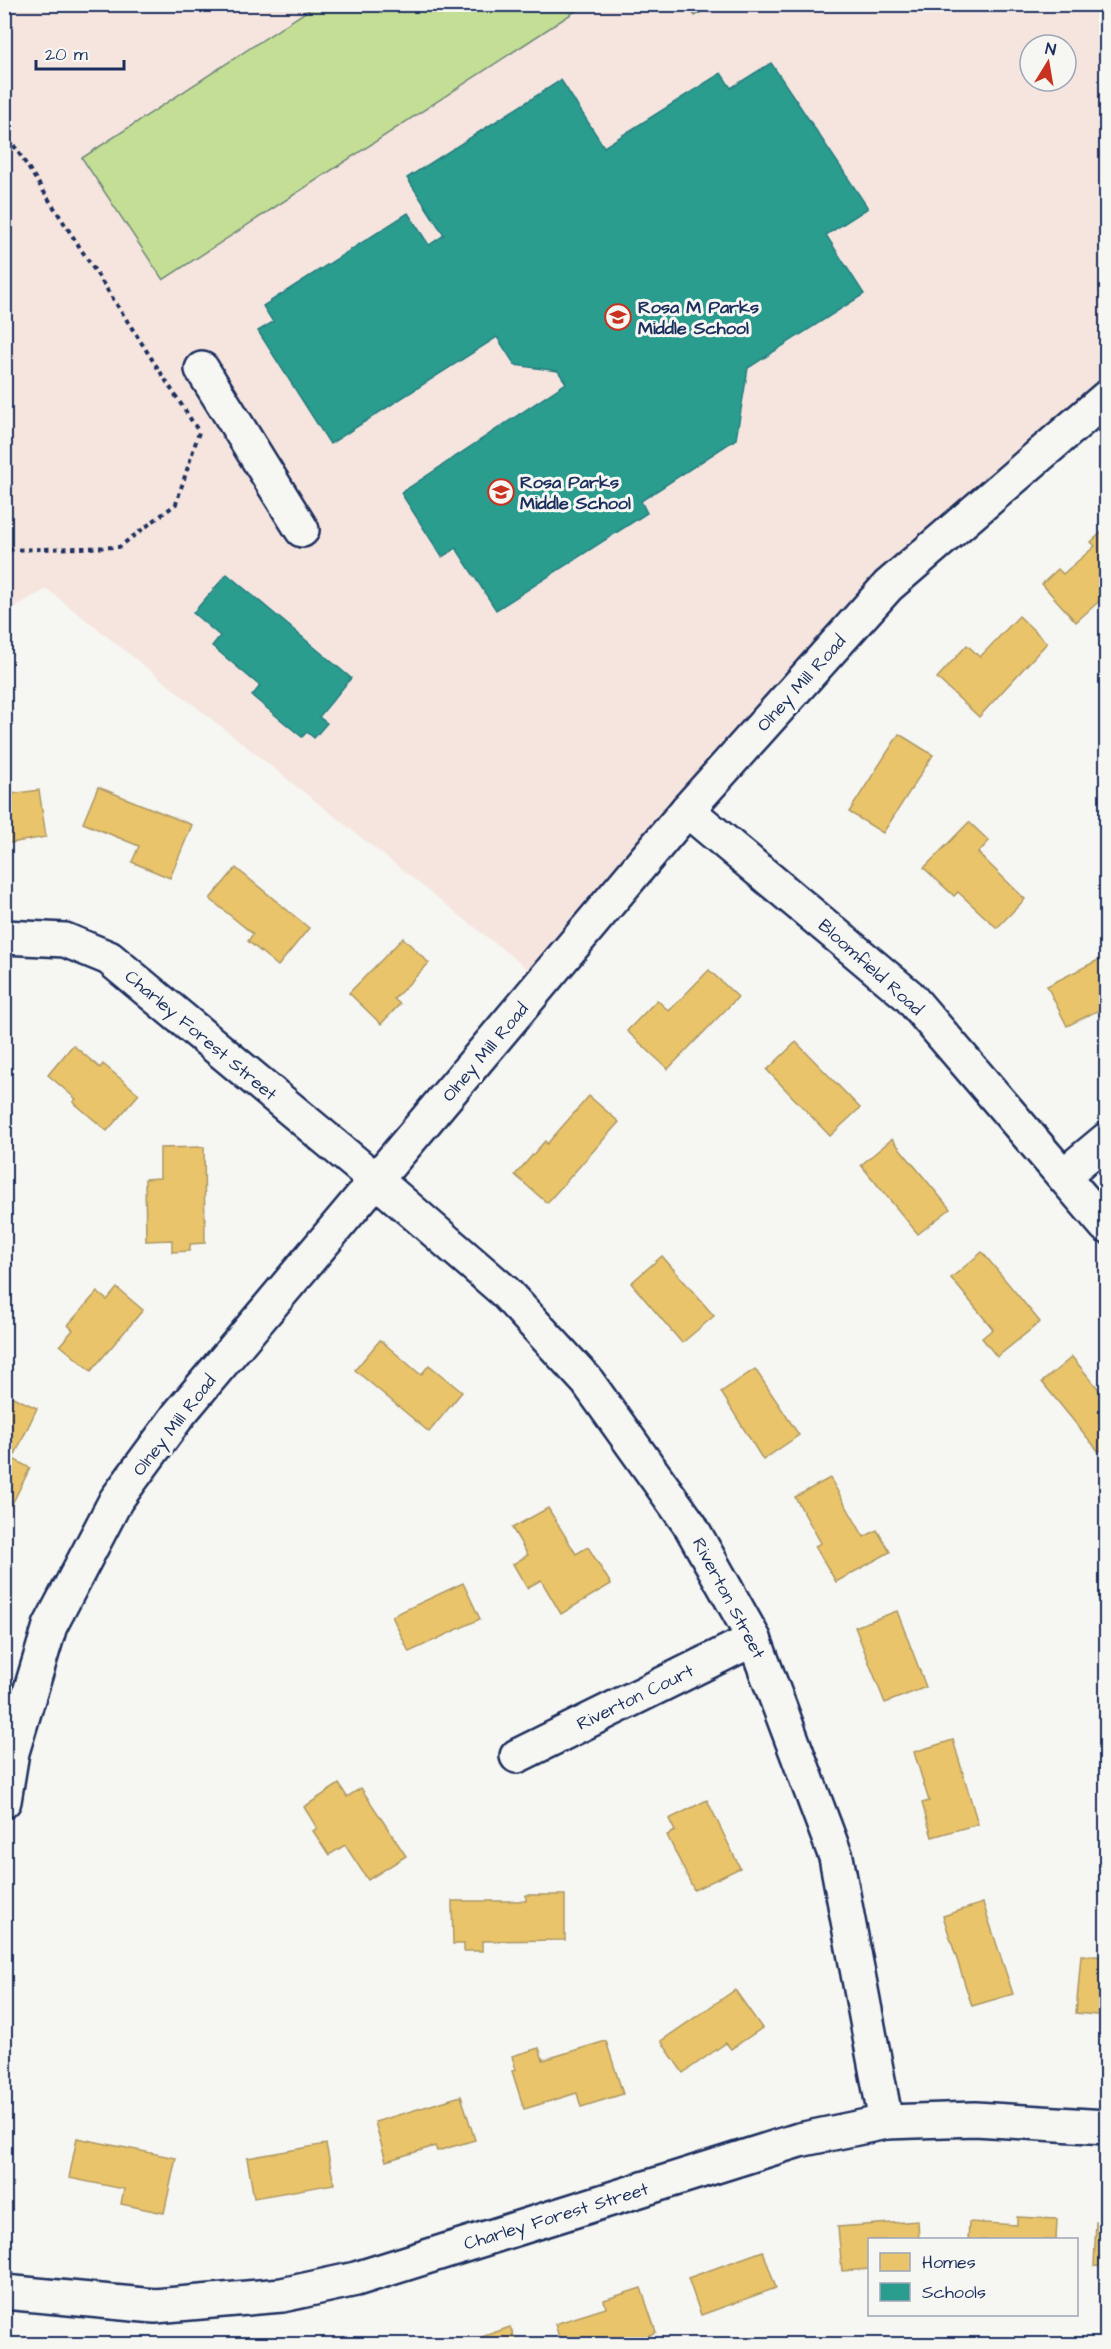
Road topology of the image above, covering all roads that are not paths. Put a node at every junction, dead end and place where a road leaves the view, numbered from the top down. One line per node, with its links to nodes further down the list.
1 (202, 369): 3 (street)
2 (1107, 398): 4 (street, Olney Mill Road)
3 (302, 530)
4 (687, 810): 7 (street, Bloomfield Road); 8 (street, Olney Mill Road)
5 (4, 937): 8 (street, Charley Forest Street)
6 (1107, 1140): 7 (street)
7 (1064, 1175): 9 (street, Bloomfield Road)
8 (377, 1181): 10 (street, Riverton Street); 11 (street, Olney Mill Road)
9 (1107, 1226)
10 (754, 1639): 12 (street, Riverton Court); 14 (street, Riverton Street)
11 (8, 1751): 13 (street, Olney Mill Road)
12 (517, 1756)
13 (4, 1801)
14 (886, 2122): 15 (street, Charley Forest Street); 16 (street, Charley Forest Street)
15 (1107, 2127)
16 (4, 2292)

